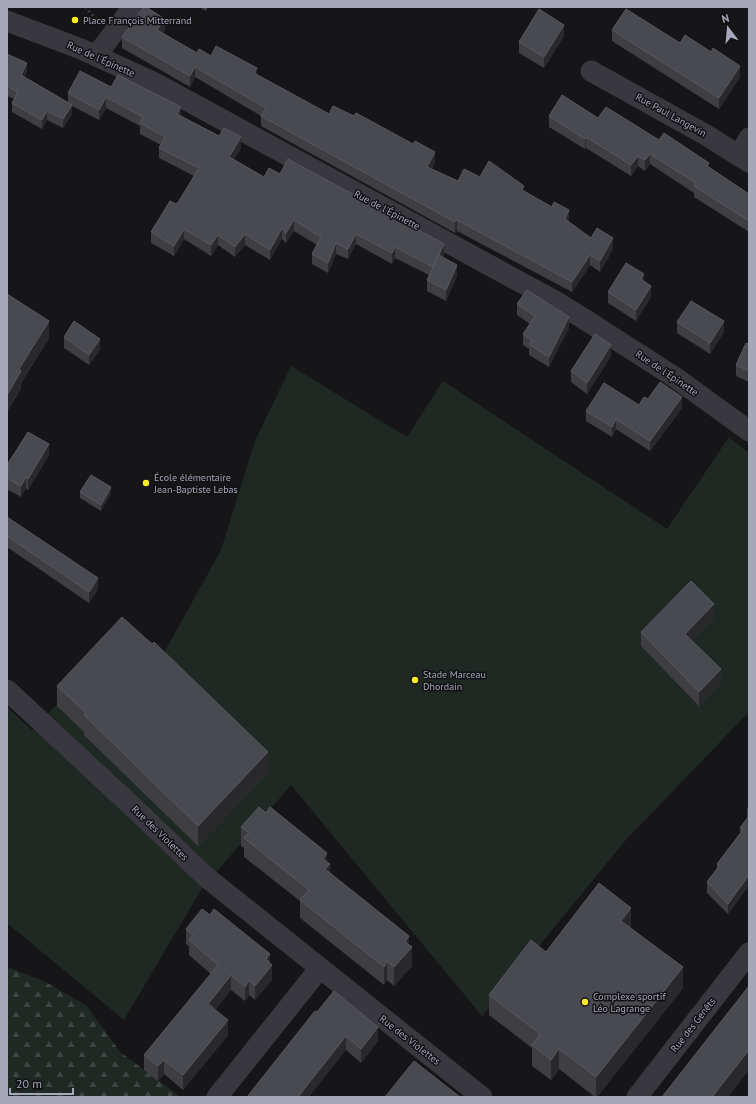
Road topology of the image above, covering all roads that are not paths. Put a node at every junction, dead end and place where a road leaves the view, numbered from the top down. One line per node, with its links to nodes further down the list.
1 (133, 7): 3 (street)
2 (7, 21): 3 (street, Rue de l'Épinette)
3 (96, 56): 6 (street, Rue de l'Épinette)
4 (591, 71): 5 (street, Rue Paul Langevin)
5 (746, 152)
6 (749, 431)
7 (7, 690): 9 (street, Rue des Violettes)
8 (749, 953): 12 (street, Rue des Genêts)
9 (320, 968): 10 (street); 11 (street, Rue des Violettes)
10 (217, 1097)
11 (482, 1097)
12 (637, 1097)

